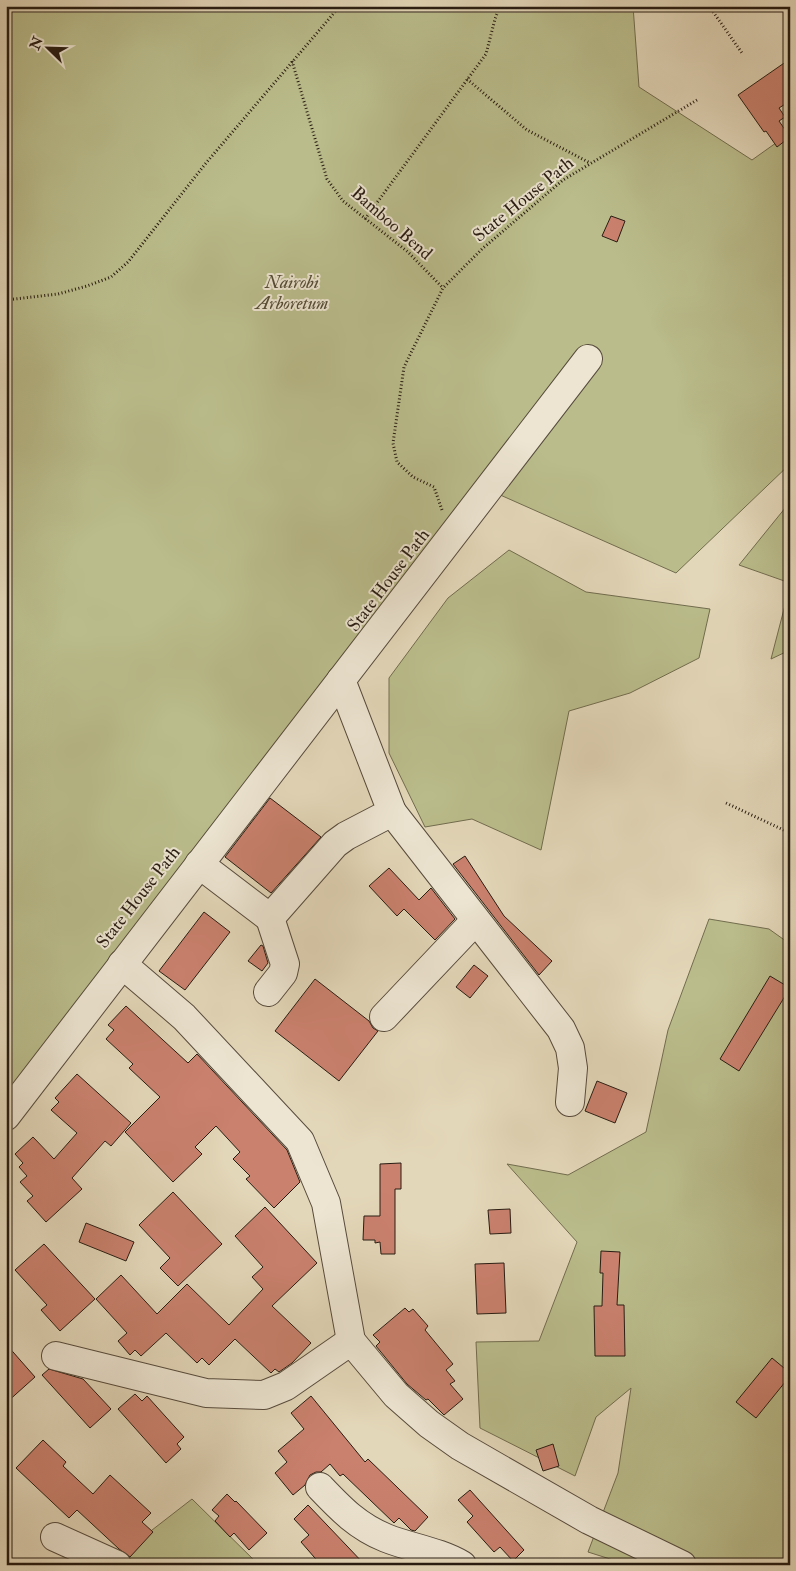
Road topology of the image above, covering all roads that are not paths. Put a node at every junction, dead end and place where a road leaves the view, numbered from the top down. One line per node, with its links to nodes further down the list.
1 (588, 360): 2 (street)
2 (341, 680): 3 (street); 4 (street)
3 (392, 812): 5 (street); 6 (street)
4 (199, 864): 5 (street); 7 (street)
5 (270, 918): 8 (street)
6 (476, 921): 9 (street); 10 (street)
7 (122, 964): 11 (street); 12 (street)
8 (268, 992)
9 (384, 1017)
10 (570, 1102)
11 (6, 1116)
12 (351, 1341): 13 (street); 18 (street)
13 (56, 1356)
14 (320, 1487): 17 (street)
15 (54, 1537): 16 (street)
16 (117, 1565)
17 (462, 1565)
18 (682, 1565)

